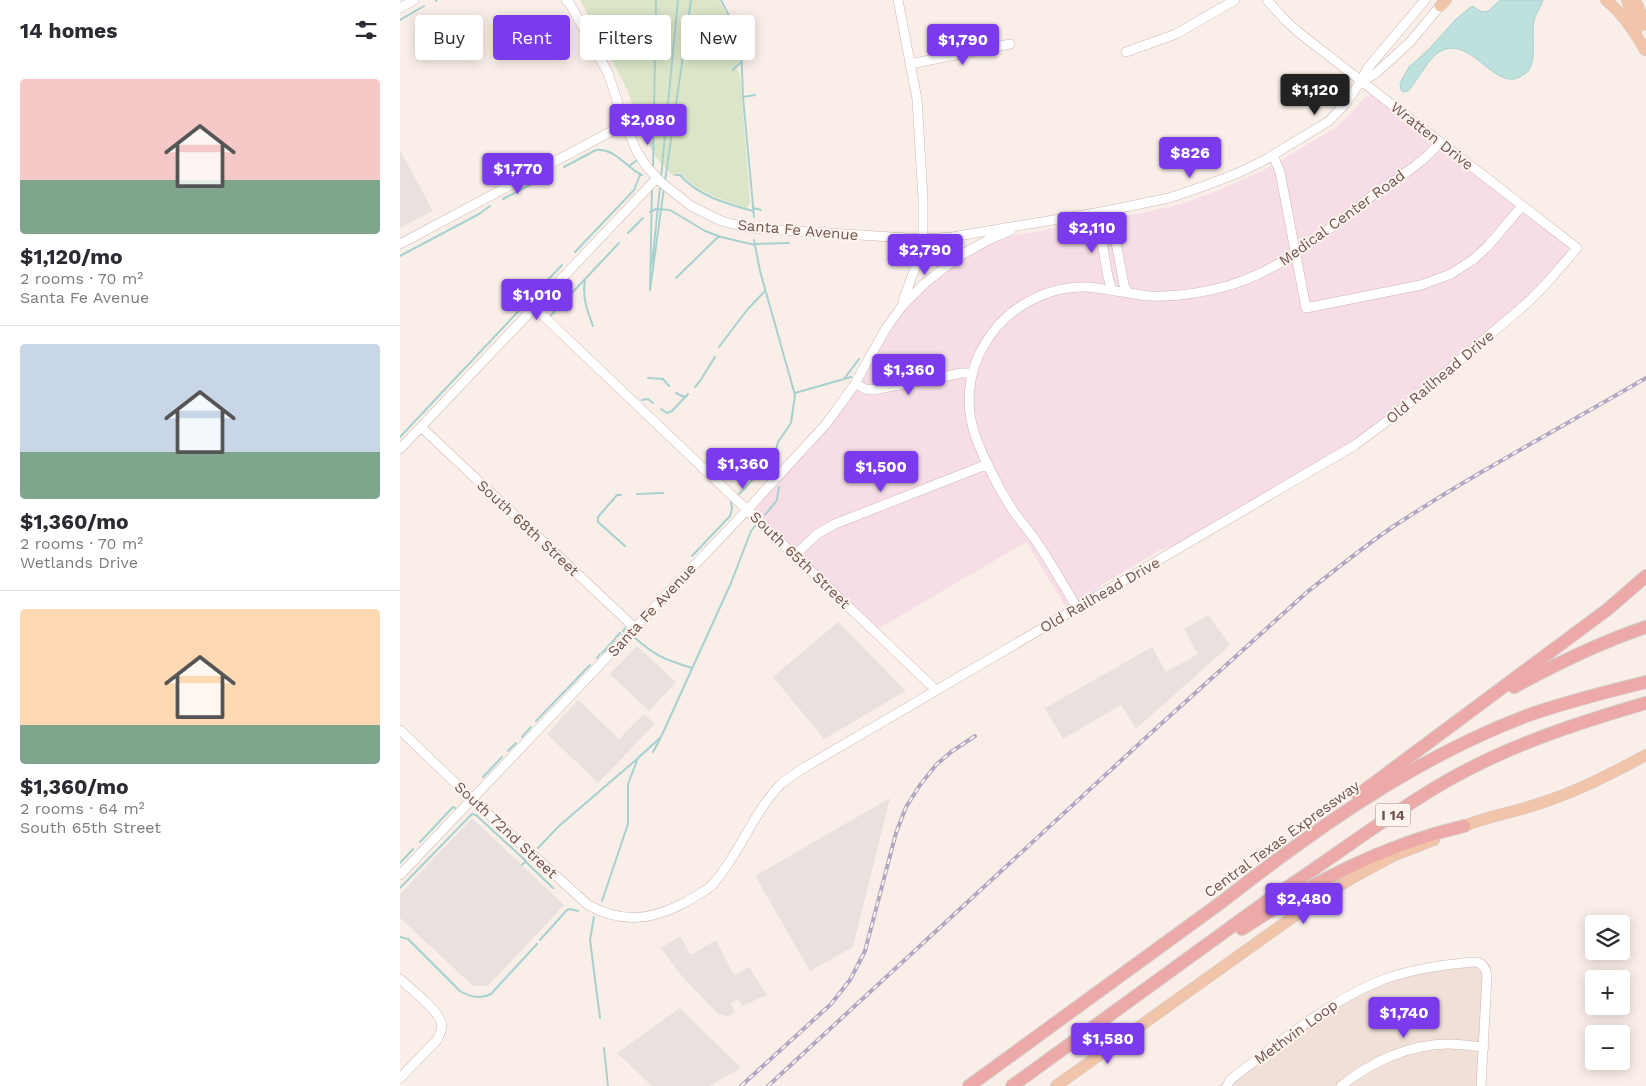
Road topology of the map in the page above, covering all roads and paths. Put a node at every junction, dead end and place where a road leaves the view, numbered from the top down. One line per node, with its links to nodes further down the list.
1 (414, 0): 12 (street)
2 (898, 0): 18 (street)
3 (1235, 0): 17 (street)
4 (1267, 0): 19 (street, Wratten Drive)
5 (1418, 0): 14 (street)
6 (1426, 0): 14 (street)
7 (1606, 0): 16 (main road)
8 (1627, 0): 16 (main road)
9 (1635, 0): 13 (main road)
10 (569, 1): 20 (street, Santa Fe Avenue)
11 (1443, 3): 19 (street)
12 (400, 8)
13 (1646, 25)
14 (1403, 26): 19 (street, Santa Fe Avenue)
15 (1010, 44): 18 (street)
16 (1646, 51)
17 (1126, 52)
18 (910, 64): 28 (street)
19 (1361, 81): 21 (street, Wratten Drive); 22 (street, Santa Fe Avenue)
20 (624, 124): 23 (street, Santa Fe Avenue); 29 (street)
21 (1440, 142): 24 (street, Wratten Drive); 31 (street, Medical Center Road)
22 (1273, 155): 25 (street, Santa Fe Avenue); 31 (street)
23 (657, 178): 28 (street, Santa Fe Avenue); 35 (street)
24 (1522, 206): 30 (street, Wratten Drive); 31 (street)
25 (1110, 210): 26 (street, Santa Fe Avenue); 33 (street)
26 (1097, 213): 27 (street, Santa Fe Avenue); 32 (street)
27 (1024, 225): 28 (street, Santa Fe Avenue); 34 (street)
28 (923, 239): 34 (street)
29 (400, 244)
30 (1577, 248): 44 (street, Old Railhead Drive)
31 (1296, 254): 33 (street, Medical Center Road)
32 (1112, 290): 33 (street, Medical Center Road); 36 (street, Medical Center Road)
33 (1128, 293)
34 (902, 306): 37 (street, Santa Fe Avenue)
35 (534, 307): 38 (street); 41 (street, South 65th Street)
36 (973, 373): 37 (street); 40 (street, Medical Center Road)
37 (855, 383): 41 (street, Santa Fe Avenue)
38 (421, 427): 39 (street); 46 (street, South 68th Street)
39 (400, 449)
40 (988, 464): 42 (street); 44 (street, Medical Center Road)
41 (747, 510): 42 (street, South 65th Street); 46 (street, Santa Fe Avenue)
42 (795, 555): 48 (street, South 65th Street)
43 (1646, 576): 51 (highway)
44 (1077, 608): 48 (street, Old Railhead Drive)
45 (1646, 627): 51 (highway)
46 (635, 628): 53 (street, Santa Fe Avenue)
47 (1646, 682): 55 (highway, Central Texas Expressway / I 14)
48 (936, 690): 57 (street, Old Railhead Drive)
49 (1646, 703): 58 (highway, I 14)
50 (400, 730): 53 (street, South 72nd Street)
51 (1436, 736): 55 (highway)
52 (1646, 755): 54 (main road)
53 (472, 799): 56 (street, Santa Fe Avenue); 57 (street, South 72nd Street)
54 (1464, 826): 58 (highway); 64 (main road)
55 (1262, 870): 62 (highway, Central Texas Expressway / I 14)
56 (400, 875)
57 (620, 917)
58 (1165, 975): 63 (highway, I 14)
59 (400, 979): 61 (street)
60 (1484, 1047): 65 (street, Methvin Loop); 66 (street); 67 (street, Methvin Loop)
61 (400, 1078)
62 (969, 1086)
63 (1012, 1086)
64 (1056, 1086)
65 (1227, 1086)
66 (1341, 1086)
67 (1482, 1086)

